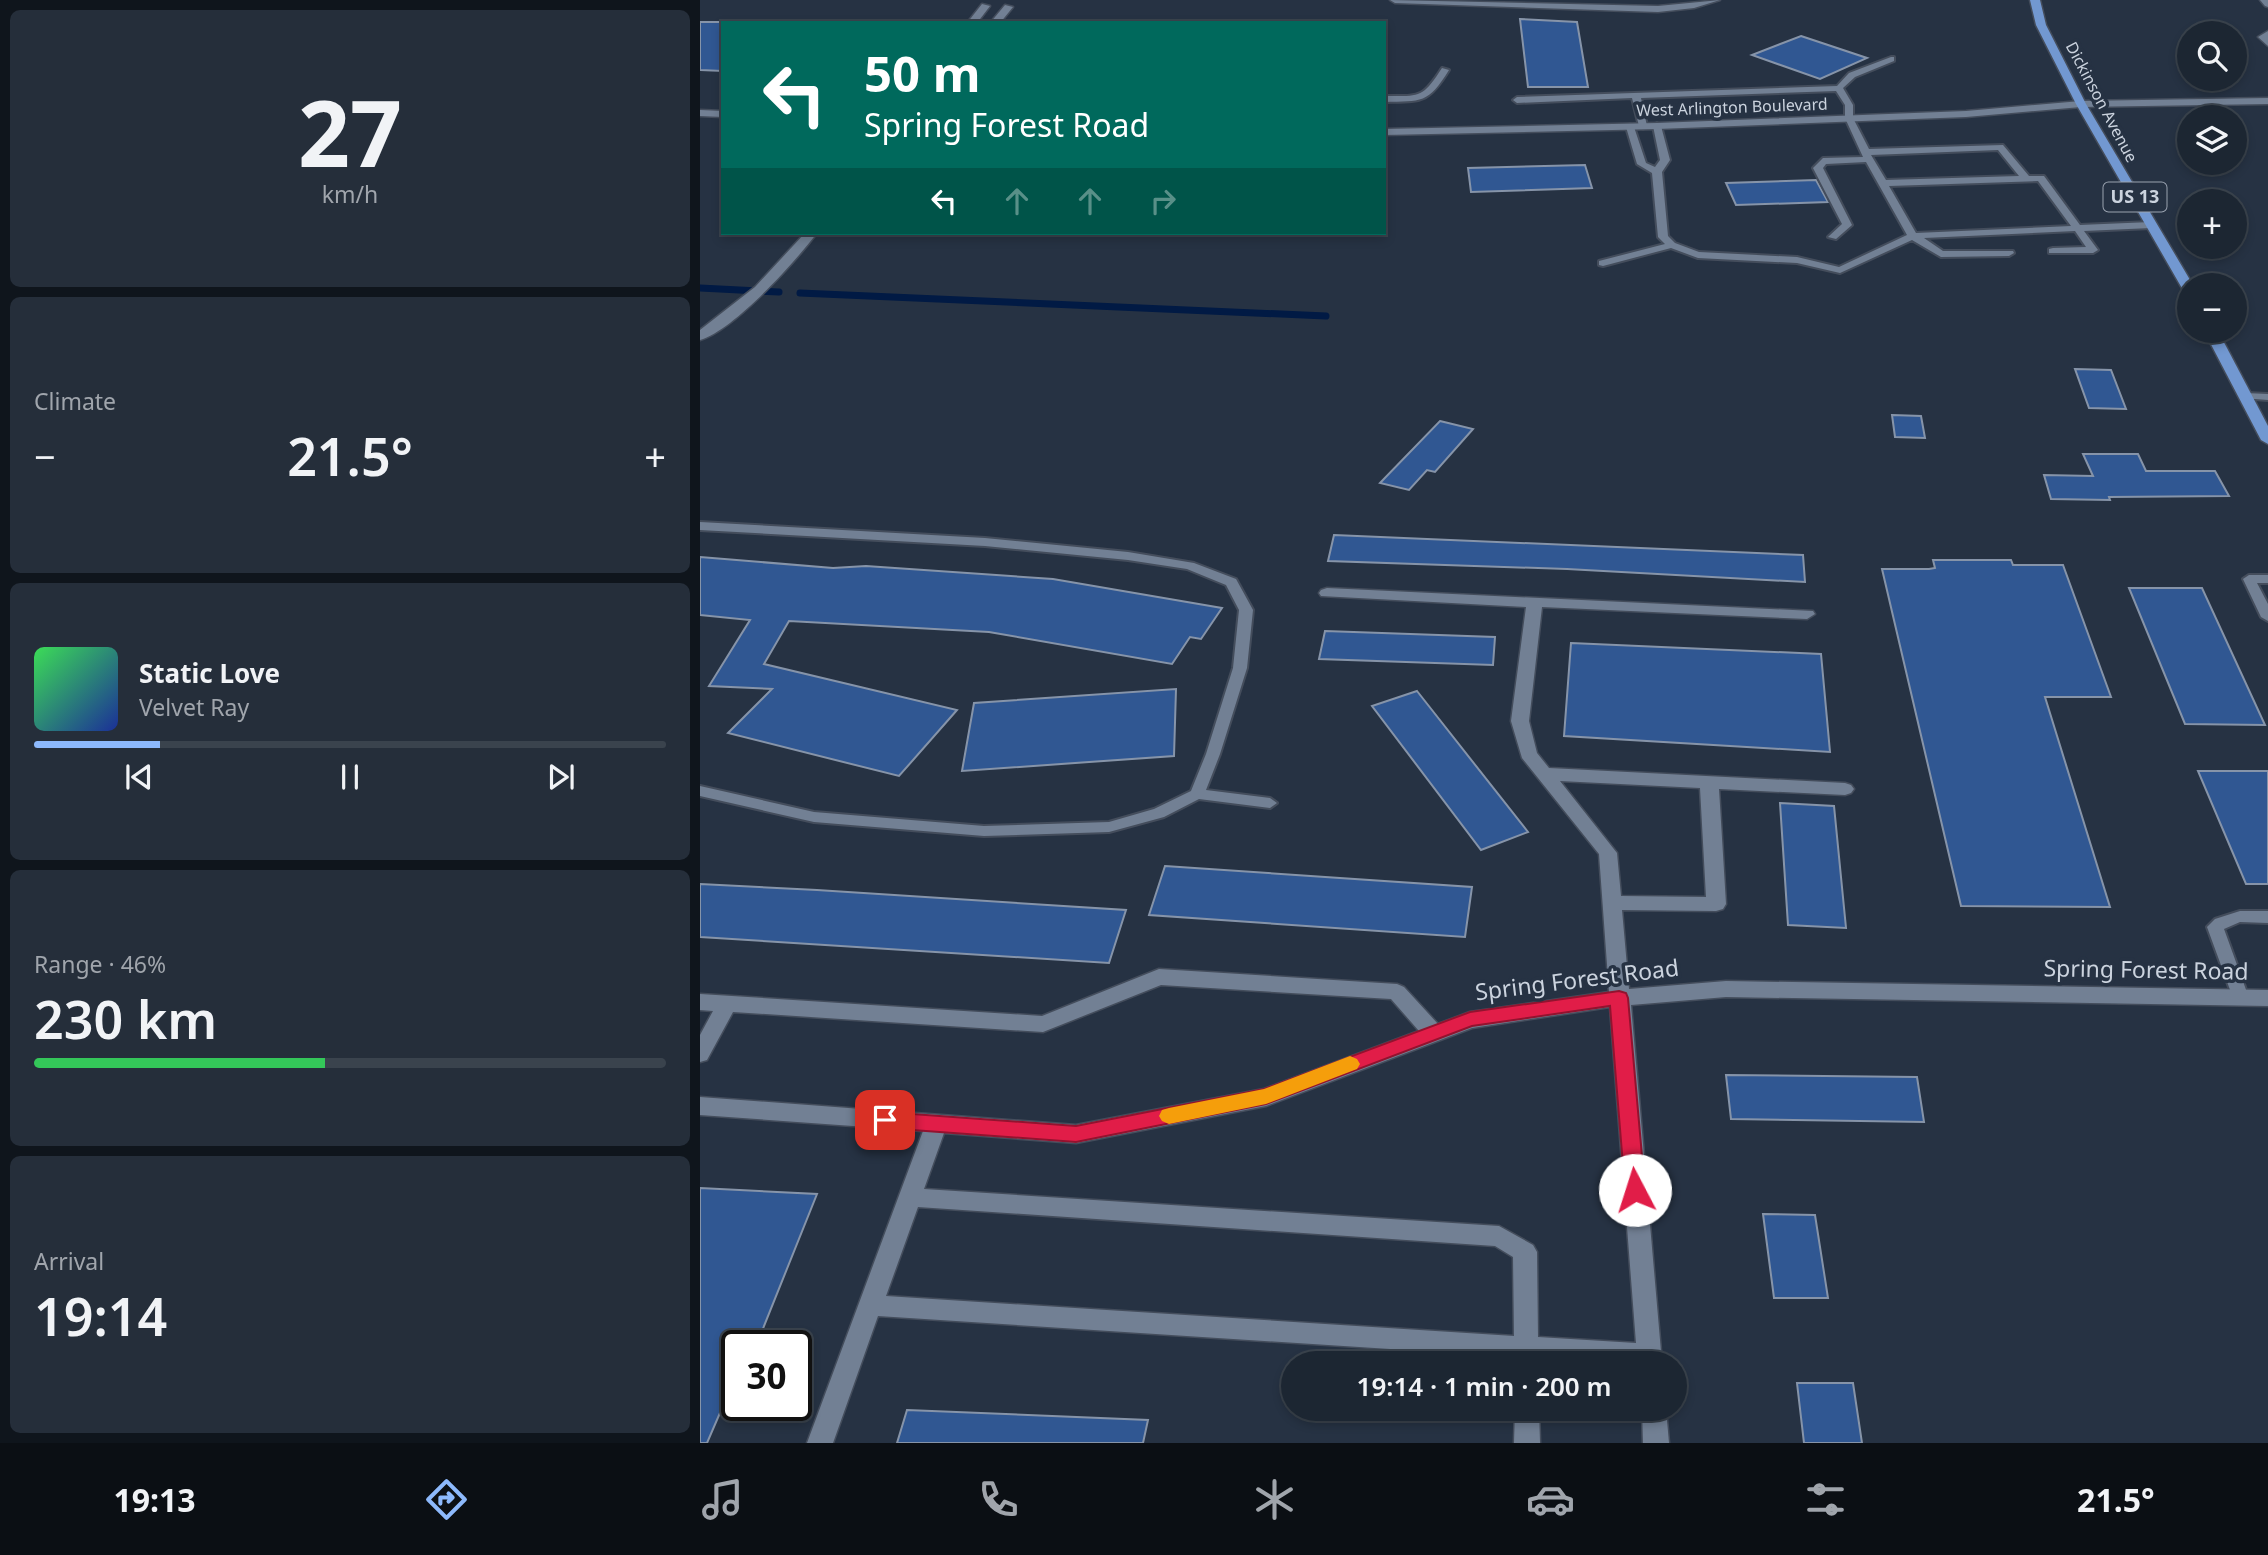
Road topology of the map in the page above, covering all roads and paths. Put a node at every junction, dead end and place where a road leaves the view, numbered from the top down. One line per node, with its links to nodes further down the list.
1 (1395, 0): 2 (street)
2 (1715, 0)
3 (2035, 0): 17 (main road, Dickinson Avenue / US 13)
4 (985, 6): 6 (street)
5 (1008, 6): 7 (street)
6 (974, 21)
7 (997, 21)
8 (2268, 34): 9 (street)
9 (2268, 43)
10 (1891, 59): 12 (lane)
11 (1445, 70): 14 (lane)
12 (1839, 88): 13 (lane); 20 (lane)
13 (1636, 96): 15 (lane); 21 (lane)
14 (1386, 99)
15 (1517, 100)
16 (2268, 101): 17 (street, West Arlington Boulevard)
17 (2081, 104): 20 (street, West Arlington Boulevard); 35 (main road, Dickinson Avenue / US 13)
18 (700, 113): 19 (street)
19 (721, 114)
20 (1849, 118): 22 (street, West Arlington Boulevard); 25 (lane)
21 (1643, 126): 22 (street, West Arlington Boulevard); 23 (street, West Arlington Boulevard)
22 (1657, 126): 28 (lane)
23 (1630, 127): 24 (street, West Arlington Boulevard); 28 (lane)
24 (1386, 132)
25 (1868, 155): 30 (lane); 34 (lane); 39 (lane)
26 (1976, 169): 31 (lane)
27 (1941, 171): 32 (lane)
28 (1657, 172): 40 (lane)
29 (1910, 172): 33 (lane)
30 (2026, 178): 31 (lane); 36 (lane)
31 (1983, 180): 32 (lane)
32 (1947, 181): 33 (lane)
33 (1916, 182): 34 (lane)
34 (1883, 183): 38 (lane)
35 (2151, 225): 36 (lane); 44 (main road, Dickinson Avenue / US 13)
36 (2078, 229): 38 (lane); 41 (lane)
37 (809, 235): 45 (street)
38 (1913, 236): 40 (lane); 42 (lane)
39 (1833, 237)
40 (1672, 246): 43 (lane)
41 (2053, 251)
42 (2009, 253)
43 (1603, 264)
44 (2179, 273)
45 (700, 336)
46 (2217, 343): 47 (main road)
47 (2245, 397): 48 (lane); 49 (main road)
48 (2268, 397)
49 (2268, 440)
50 (700, 526): 60 (lane)
51 (2268, 579): 55 (lane)
52 (1327, 593): 53 (street)
53 (1535, 602): 54 (street); 56 (street)
54 (1807, 614)
55 (2268, 617)
56 (1544, 774): 57 (street); 62 (street)
57 (1709, 780): 58 (street); 62 (street)
58 (1845, 789)
59 (700, 791): 60 (lane)
60 (1197, 794): 61 (lane)
61 (1270, 803)
62 (1612, 904): 64 (street)
63 (2268, 917): 65 (lane)
64 (1619, 998): 65 (street, Spring Forest Road); 69 (street, Spring Forest Road); 77 (street)
65 (2241, 998): 66 (street, Spring Forest Road)
66 (2268, 999)
67 (700, 1002): 68 (street)
68 (727, 1004): 69 (street); 70 (street)
69 (1433, 1032): 72 (street, Spring Forest Road)
70 (700, 1054)
71 (700, 1106): 72 (street, Spring Forest Road)
72 (937, 1124): 73 (street)
73 (910, 1197): 74 (street); 76 (street)
74 (870, 1305): 75 (street); 80 (street)
75 (1474, 1351)
76 (1526, 1351)
77 (1648, 1351)
78 (1527, 1421): 81 (street)
79 (1655, 1421): 82 (street)
80 (820, 1443)
81 (1527, 1443)
82 (1657, 1443)

